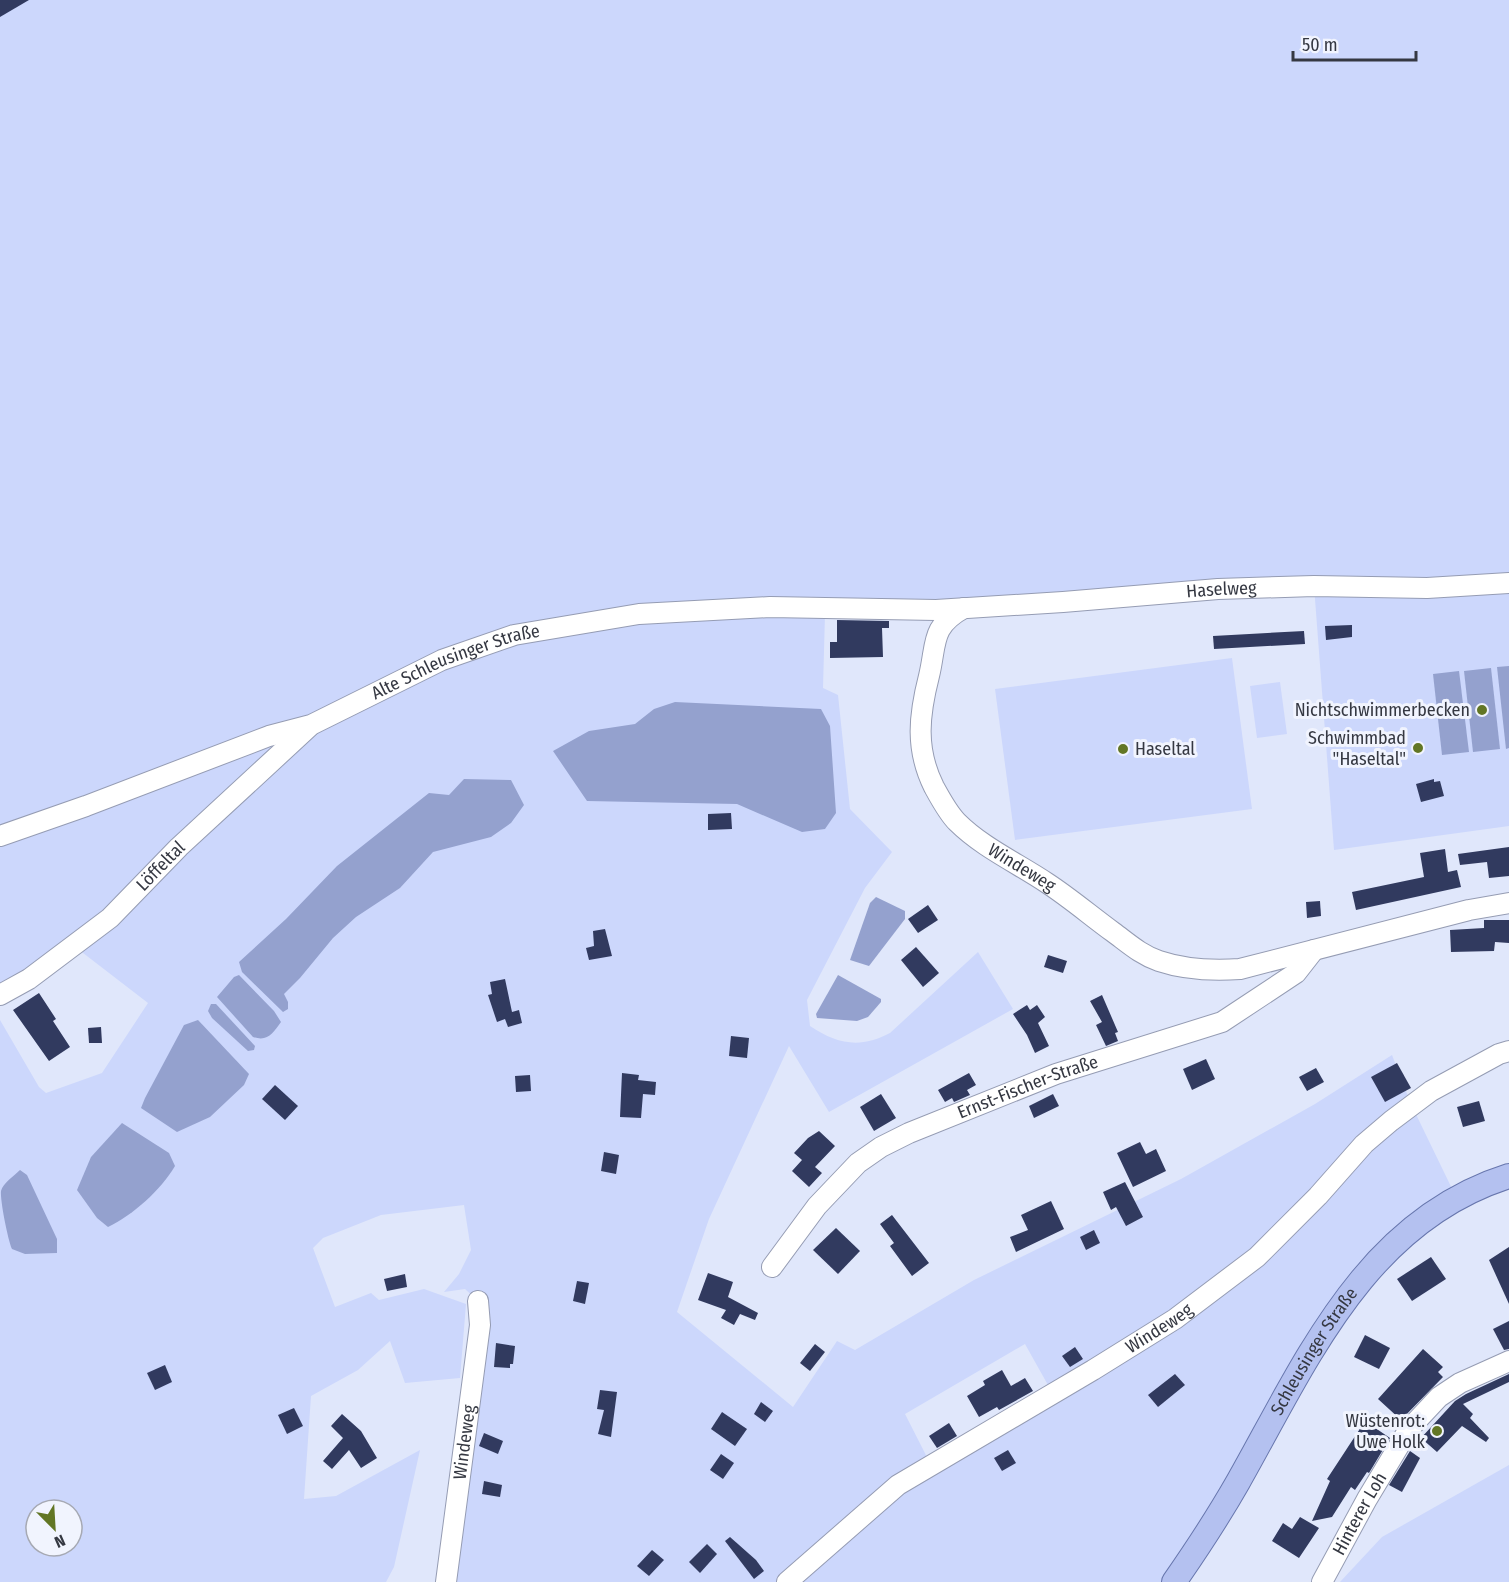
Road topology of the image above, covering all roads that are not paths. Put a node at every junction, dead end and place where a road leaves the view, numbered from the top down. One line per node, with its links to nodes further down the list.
1 (1509, 583): 2 (street, Haselweg)
2 (964, 608): 3 (street, Haselweg); 5 (street)
3 (936, 610): 4 (street, Alte Schleusinger Straße)
4 (906, 611): 5 (street); 6 (street, Alte Schleusinger Straße)
5 (934, 639): 9 (street, Windeweg)
6 (311, 725): 7 (street, Alte Schleusinger Straße); 10 (street, Löffeltal)
7 (0, 836)
8 (1509, 903): 9 (street, Windeweg)
9 (1314, 950): 13 (street, Ernst-Fischer-Straße)
10 (0, 995)
11 (1509, 1051): 17 (street, Windeweg)
12 (1509, 1176): 18 (main road, Schleusinger Straße)
13 (772, 1267)
14 (478, 1301): 16 (street, Windeweg)
15 (1509, 1361): 19 (street, Hinterer Loh)
16 (446, 1582)
17 (787, 1582)
18 (1174, 1582)
19 (1322, 1582)

